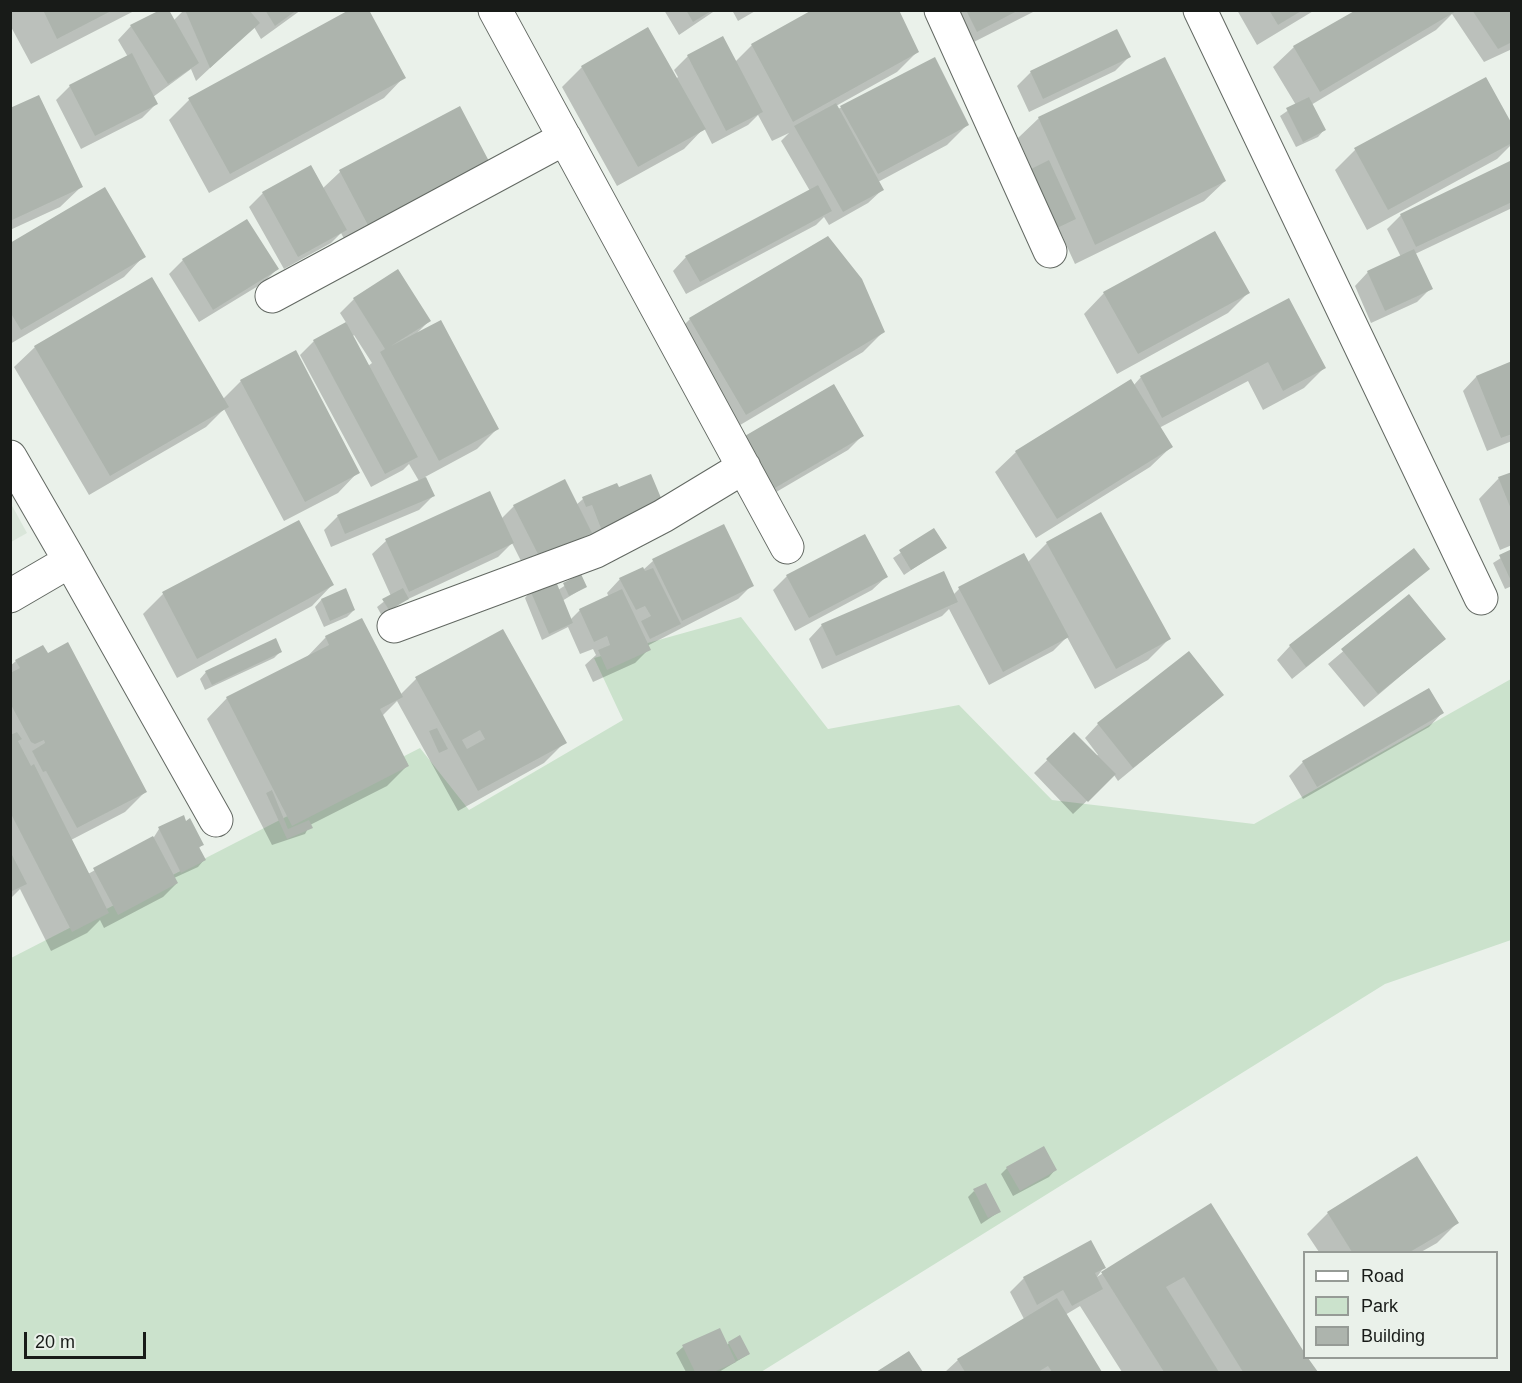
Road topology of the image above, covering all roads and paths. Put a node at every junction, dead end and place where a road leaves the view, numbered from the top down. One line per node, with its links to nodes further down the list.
1 (495, 10): 4 (street)
2 (941, 10): 5 (street)
3 (1200, 10): 12 (street)
4 (565, 138): 6 (street); 8 (street)
5 (1050, 252)
6 (272, 296)
7 (10, 457): 10 (street)
8 (744, 467): 9 (street); 13 (street)
9 (787, 547)
10 (70, 561): 11 (street); 14 (street)
11 (10, 596)
12 (1481, 598)
13 (394, 626)
14 (216, 820)

